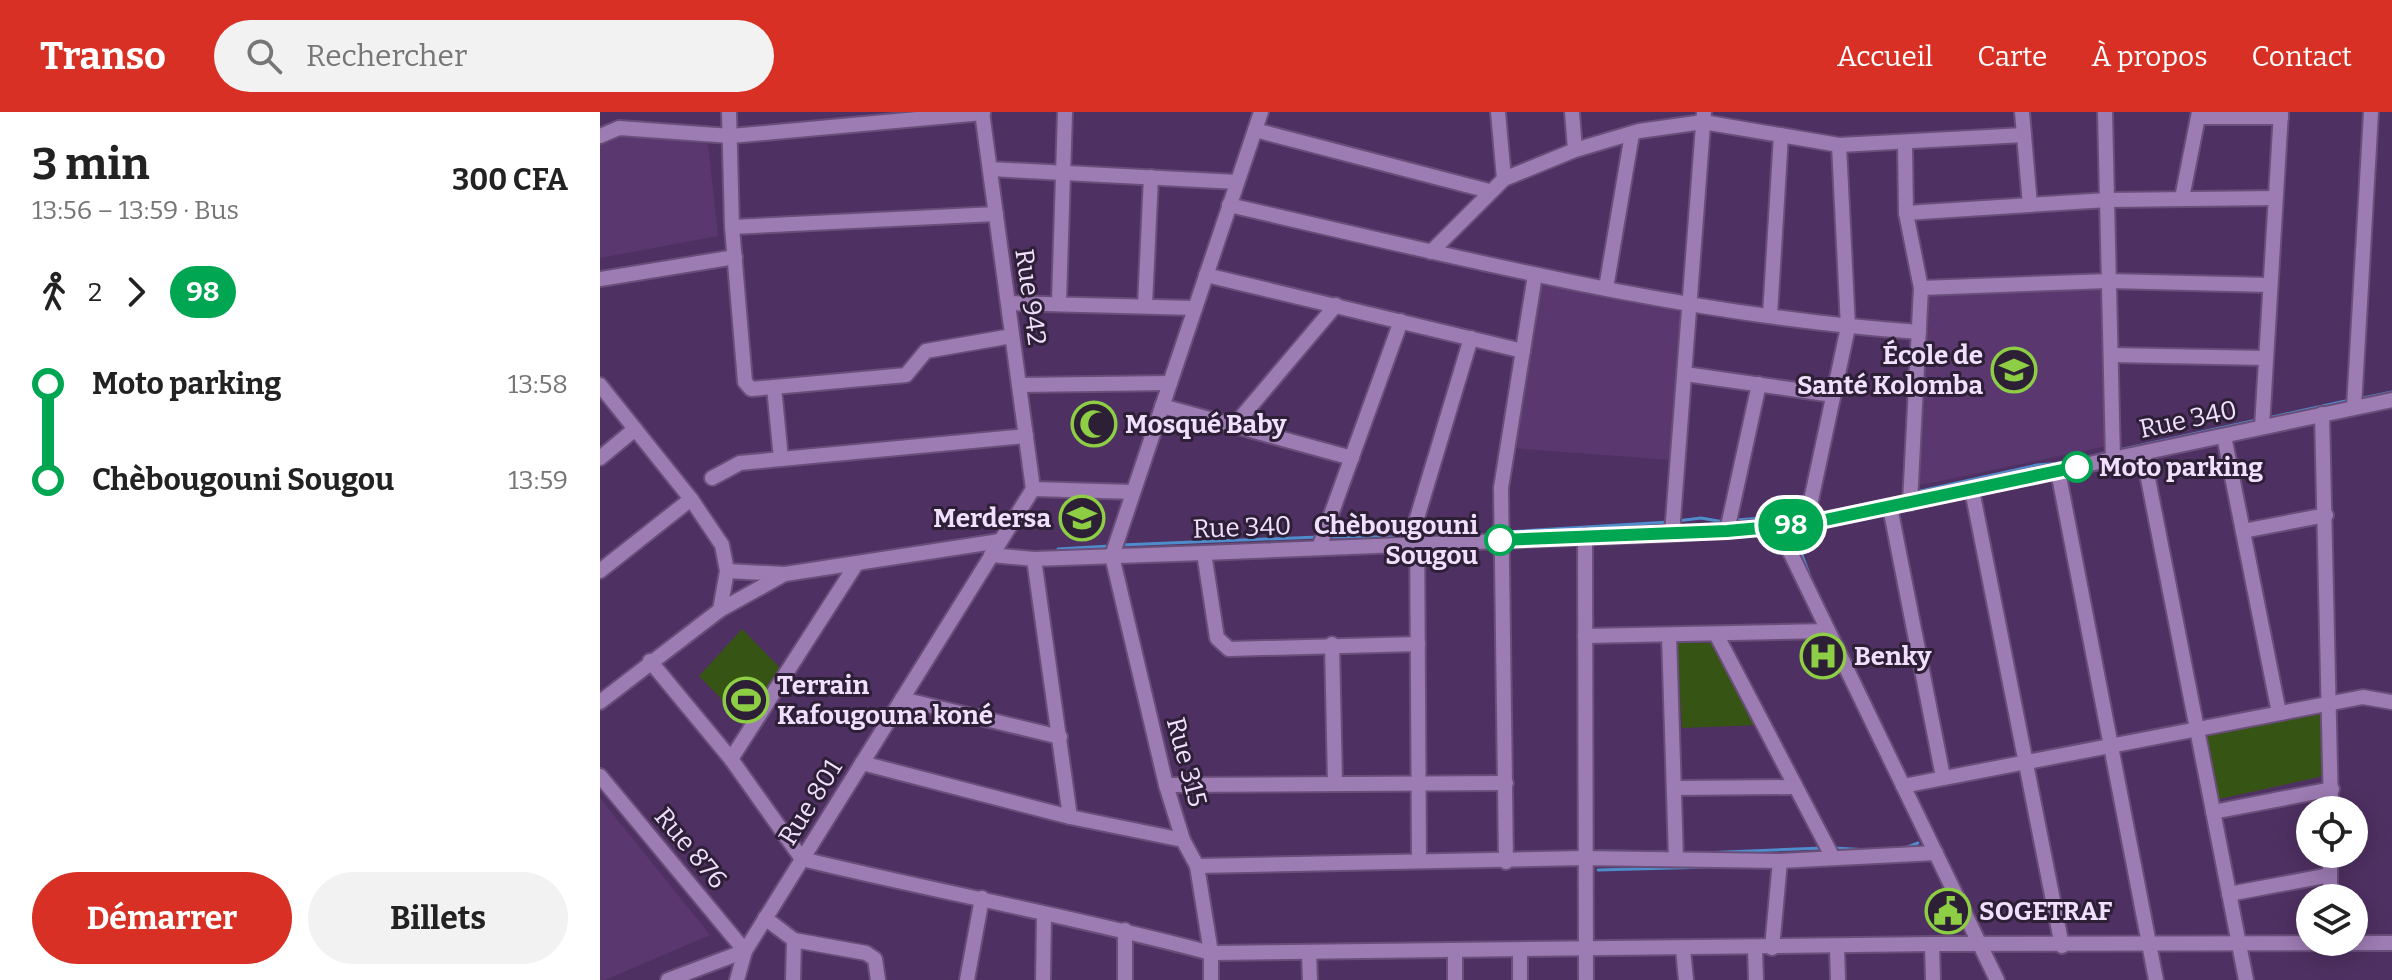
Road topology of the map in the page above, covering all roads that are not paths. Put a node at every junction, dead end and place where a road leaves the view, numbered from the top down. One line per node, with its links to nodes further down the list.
1 (620, 112): 15 (street)
2 (729, 112): 21 (street)
3 (1065, 112): 26 (street)
4 (1261, 112): 16 (street)
5 (1498, 112): 28 (street)
6 (1572, 112): 24 (street)
7 (2022, 112): 19 (street)
8 (2105, 112): 33 (street)
9 (2371, 112): 72 (street)
10 (982, 113): 14 (street); 25 (street, Rue 942)
11 (2199, 115): 12 (street); 31 (street)
12 (2281, 115): 32 (street)
13 (1704, 117): 17 (street); 18 (street); 50 (street)
14 (864, 118): 21 (street)
15 (619, 128): 20 (street); 21 (street)
16 (1255, 130): 29 (street); 30 (street)
17 (1632, 134): 24 (street); 46 (street)
18 (1781, 135): 23 (street); 54 (street)
19 (2024, 135): 22 (street); 35 (street)
20 (600, 136)
21 (731, 136): 38 (street)
22 (1905, 144): 23 (street); 36 (street)
23 (1839, 145): 56 (street)
24 (1575, 150): 28 (street)
25 (990, 169): 26 (street); 37 (street, Rue 942)
26 (1063, 172): 27 (street); 48 (street)
27 (1151, 177): 29 (street); 51 (street)
28 (1504, 179): 30 (street)
29 (1237, 182): 34 (street)
30 (1489, 191): 39 (street)
31 (2182, 198): 32 (street); 33 (street)
32 (2275, 198): 45 (street)
33 (2107, 200): 35 (street); 44 (street)
34 (1229, 205): 39 (street); 41 (street)
35 (2030, 205): 36 (street)
36 (1906, 213): 47 (street)
37 (996, 214): 38 (street); 49 (street, Rue 942)
38 (732, 227): 40 (street)
39 (1431, 252): 42 (street)
40 (735, 257): 43 (street); 68 (street)
41 (1206, 275): 52 (street); 53 (street)
42 (1535, 275): 46 (street); 60 (street)
43 (600, 279)
44 (2109, 281): 45 (street); 47 (street); 61 (street)
45 (2270, 285): 62 (street)
46 (1606, 288): 50 (street)
47 (1921, 288): 57 (street)
48 (1059, 302): 49 (street); 51 (street)
49 (1008, 303): 58 (street, Rue 942)
50 (1691, 303): 54 (street); 63 (street)
51 (1145, 305): 53 (street)
52 (1336, 305): 55 (street); 74 (street)
53 (1195, 308): 64 (street)
54 (1770, 315): 56 (street)
55 (1401, 321): 59 (street); 81 (street)
56 (1848, 327): 57 (street); 69 (street)
57 (1919, 332): 90 (street)
58 (1012, 336): 67 (street, Rue 942); 68 (street)
59 (1471, 338): 60 (street); 101 (street)
60 (1523, 351): 99 (street)
61 (2111, 355): 62 (street); 83 (street)
62 (2266, 358): 75 (street)
63 (1685, 374): 65 (street); 97 (street)
64 (1170, 383): 67 (street); 71 (street)
65 (1759, 384): 69 (street); 95 (street)
66 (600, 385): 76 (street)
67 (1019, 385): 77 (street, Rue 942)
68 (774, 387): 82 (street)
69 (1833, 395): 93 (street)
70 (2392, 400): 72 (street, Rue 340)
71 (1162, 406): 74 (street); 88 (street)
72 (2354, 407): 73 (street, Rue 340)
73 (2322, 414): 75 (street, Rue 340); 92 (street)
74 (1233, 427): 81 (street)
75 (2262, 427): 78 (street, Rue 340)
76 (635, 429): 80 (street); 89 (street)
77 (1026, 436): 82 (street); 86 (street, Rue 942)
78 (2224, 436): 79 (street, Rue 340); 96 (street)
79 (2143, 453): 83 (street, Rue 340); 124 (street)
80 (600, 458)
81 (1352, 458): 102 (street)
82 (781, 459): 85 (street)
83 (2113, 460): 84 (street, Rue 340)
84 (2058, 471): 87 (street, Rue 340); 126 (street)
85 (712, 478)
86 (1033, 489): 88 (street); 100 (street, Rue 801)
87 (1972, 490): 90 (street, Rue 340); 128 (street)
88 (1133, 492): 105 (street)
89 (691, 499): 108 (street); 109 (street)
90 (1910, 503): 91 (street, Rue 340)
91 (1890, 507): 93 (street, Rue 340); 131 (street)
92 (2326, 515): 96 (street); 122 (street)
93 (1806, 524): 94 (street, Rue 340)
94 (1778, 527): 95 (street, Rue 340); 112 (street)
95 (1727, 531): 97 (street, Rue 340)
96 (2243, 531): 123 (street)
97 (1672, 534): 98 (street, Rue 340)
98 (1585, 536): 99 (street, Rue 340); 115 (street)
99 (1500, 540): 101 (street, Rue 340); 134 (street)
100 (1000, 541): 104 (street, Rue 801); 107 (street)
101 (1417, 545): 102 (street, Rue 340); 117 (street)
102 (1319, 548): 103 (street, Rue 340)
103 (1204, 553): 105 (street, Rue 340); 116 (street)
104 (991, 555): 106 (street, Rue 340); 119 (street, Rue 801)
105 (1112, 556): 106 (street, Rue 340); 135 (street, Rue 315)
106 (1034, 559): 125 (street)
107 (857, 563): 110 (street); 127 (street)
108 (600, 571)
109 (727, 571): 110 (street); 111 (street)
110 (785, 574): 111 (street)
111 (720, 610): 118 (street)
112 (1828, 631): 113 (street); 136 (street)
113 (1716, 634): 114 (street); 137 (street)
114 (1669, 635): 115 (street); 138 (street)
115 (1585, 636): 146 (street)
116 (1332, 644): 117 (street); 132 (street)
117 (1418, 644): 133 (street)
118 (650, 661): 120 (street); 127 (street)
119 (902, 699): 125 (street); 129 (street, Rue 801)
120 (600, 702)
121 (2392, 702): 122 (street)
122 (2331, 703): 123 (street); 139 (street)
123 (2279, 713): 124 (street)
124 (2197, 729): 126 (street); 141 (street)
125 (1060, 737): 142 (street)
126 (2112, 745): 128 (street); 166 (street)
127 (731, 759): 148 (street)
128 (2026, 762): 131 (street); 169 (street)
129 (862, 763): 142 (street); 148 (street, Rue 801)
130 (600, 776): 175 (street, Rue 876)
131 (1943, 777): 136 (street)
132 (1335, 782): 133 (street); 135 (street)
133 (1419, 782): 134 (street); 149 (street)
134 (1506, 783): 151 (street)
135 (1166, 785): 143 (street, Rue 315)
136 (1903, 786): 144 (street)
137 (1793, 787): 138 (street); 145 (street)
138 (1676, 788): 147 (street)
139 (2332, 789): 140 (street); 141 (street)
140 (2332, 796)
141 (2213, 812): 156 (street)
142 (1070, 817): 143 (street)
143 (1183, 840): 152 (street, Rue 315)
144 (1936, 853): 145 (street); 168 (street)
145 (1832, 856): 150 (street)
146 (1583, 858): 147 (street); 151 (street); 174 (street)
147 (1676, 858): 150 (street)
148 (802, 859): 157 (street); 159 (street, Rue 801)
149 (1419, 861): 151 (street); 152 (street)
150 (1780, 861): 170 (street)
151 (1506, 862)
152 (1197, 866): 179 (street, Rue 315)
153 (2330, 868): 154 (street)
154 (2330, 875): 155 (street); 156 (street)
155 (2330, 884)
156 (2229, 894): 167 (street)
157 (982, 898): 158 (street); 184 (street)
158 (1044, 916): 160 (street); 185 (street)
159 (765, 918): 161 (street); 175 (street, Rue 801)
160 (1125, 930): 179 (street); 186 (street)
161 (794, 940): 182 (street); 183 (street)
162 (2368, 943): 163 (street)
163 (2392, 943)
164 (1932, 944): 168 (street); 171 (street); 195 (street)
165 (2296, 944): 167 (street)
166 (2150, 945): 167 (street); 169 (street); 197 (street)
167 (2238, 945): 198 (street)
168 (1981, 946): 169 (street); 196 (street)
169 (2062, 946)
170 (1772, 948): 171 (street); 173 (street)
171 (1837, 948): 194 (street)
172 (1683, 949): 173 (street); 174 (street); 192 (street)
173 (1755, 949): 193 (street)
174 (1584, 950): 177 (street); 191 (street)
175 (745, 951): 180 (street); 181 (street, Rue 801)
176 (1455, 951): 177 (street); 178 (street); 189 (street)
177 (1520, 951): 190 (street)
178 (1309, 952): 179 (street); 188 (street)
179 (1211, 953): 187 (street, Rue 315)
180 (668, 980)
181 (737, 980)
182 (793, 980)
183 (878, 980)
184 (967, 980)
185 (1043, 980)
186 (1125, 980)
187 (1211, 980)
188 (1310, 980)
189 (1455, 980)
190 (1520, 980)
191 (1586, 980)
192 (1686, 980)
193 (1756, 980)
194 (1838, 980)
195 (1933, 980)
196 (1997, 980)
197 (2156, 980)
198 (2246, 980)

